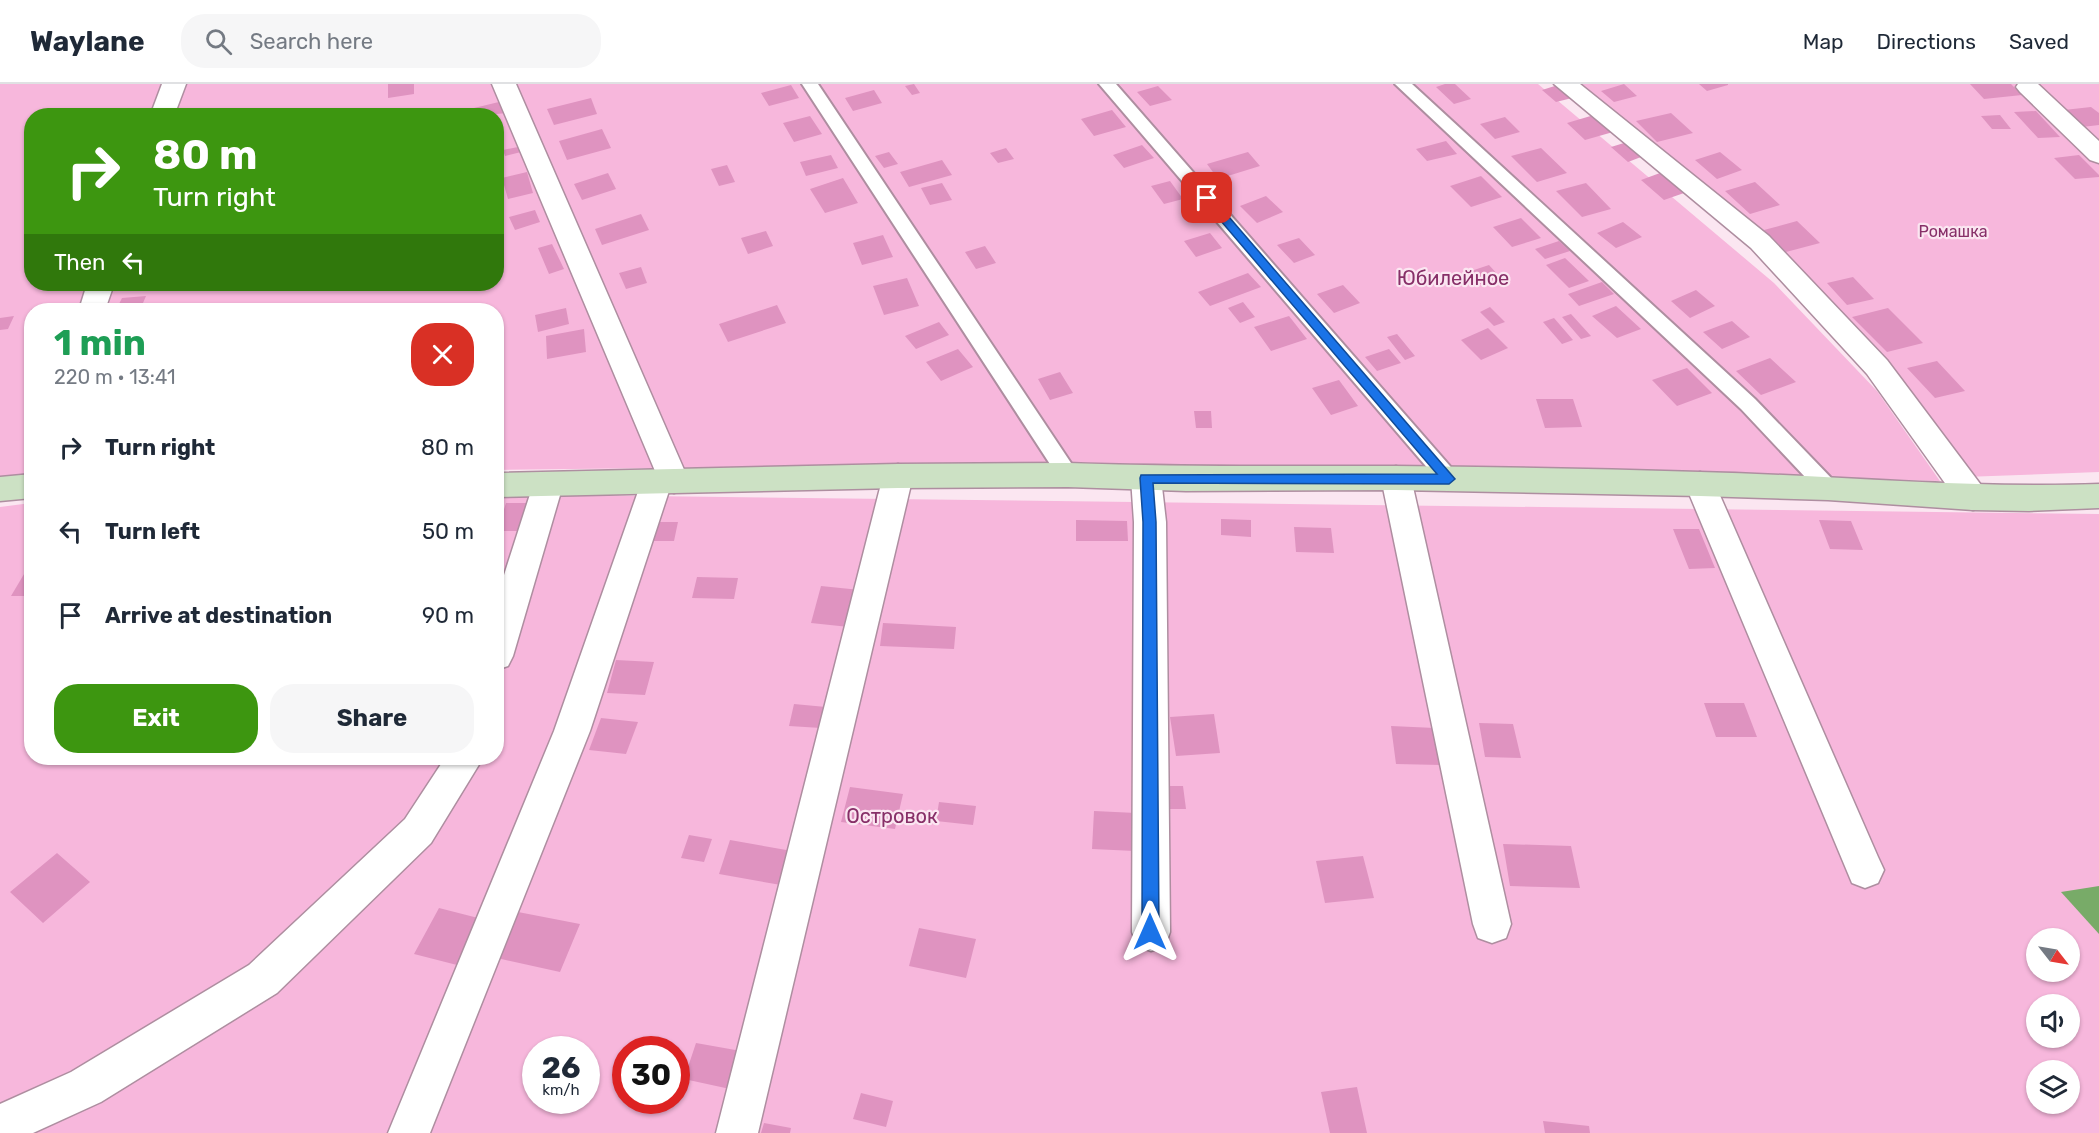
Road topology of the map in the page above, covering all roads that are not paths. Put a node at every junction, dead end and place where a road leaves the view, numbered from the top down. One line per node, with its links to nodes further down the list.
1 (174, 84): 8 (street)
2 (504, 84): 15 (street)
3 (810, 84): 10 (lane)
4 (1107, 84): 14 (lane)
5 (1403, 84): 19 (lane)
6 (1566, 84): 21 (street)
7 (2028, 87): 9 (street)
8 (165, 108)
9 (2099, 155)
10 (1068, 475): 11 (street); 12 (street)
11 (898, 476): 15 (street); 29 (street)
12 (1146, 478): 13 (street); 26 (street)
13 (1396, 478): 14 (street); 25 (street)
14 (1449, 479): 16 (street)
15 (665, 482): 18 (street); 28 (street)
16 (1700, 484): 19 (street); 24 (street)
17 (504, 485): 18 (street)
18 (548, 485): 22 (street)
19 (1828, 488): 21 (street)
20 (2099, 496): 21 (street)
21 (1973, 498)
22 (504, 630)
23 (460, 765): 27 (street)
24 (1865, 870)
25 (1492, 924)
26 (1150, 932)
27 (0, 1126)
28 (409, 1133)
29 (736, 1133)

